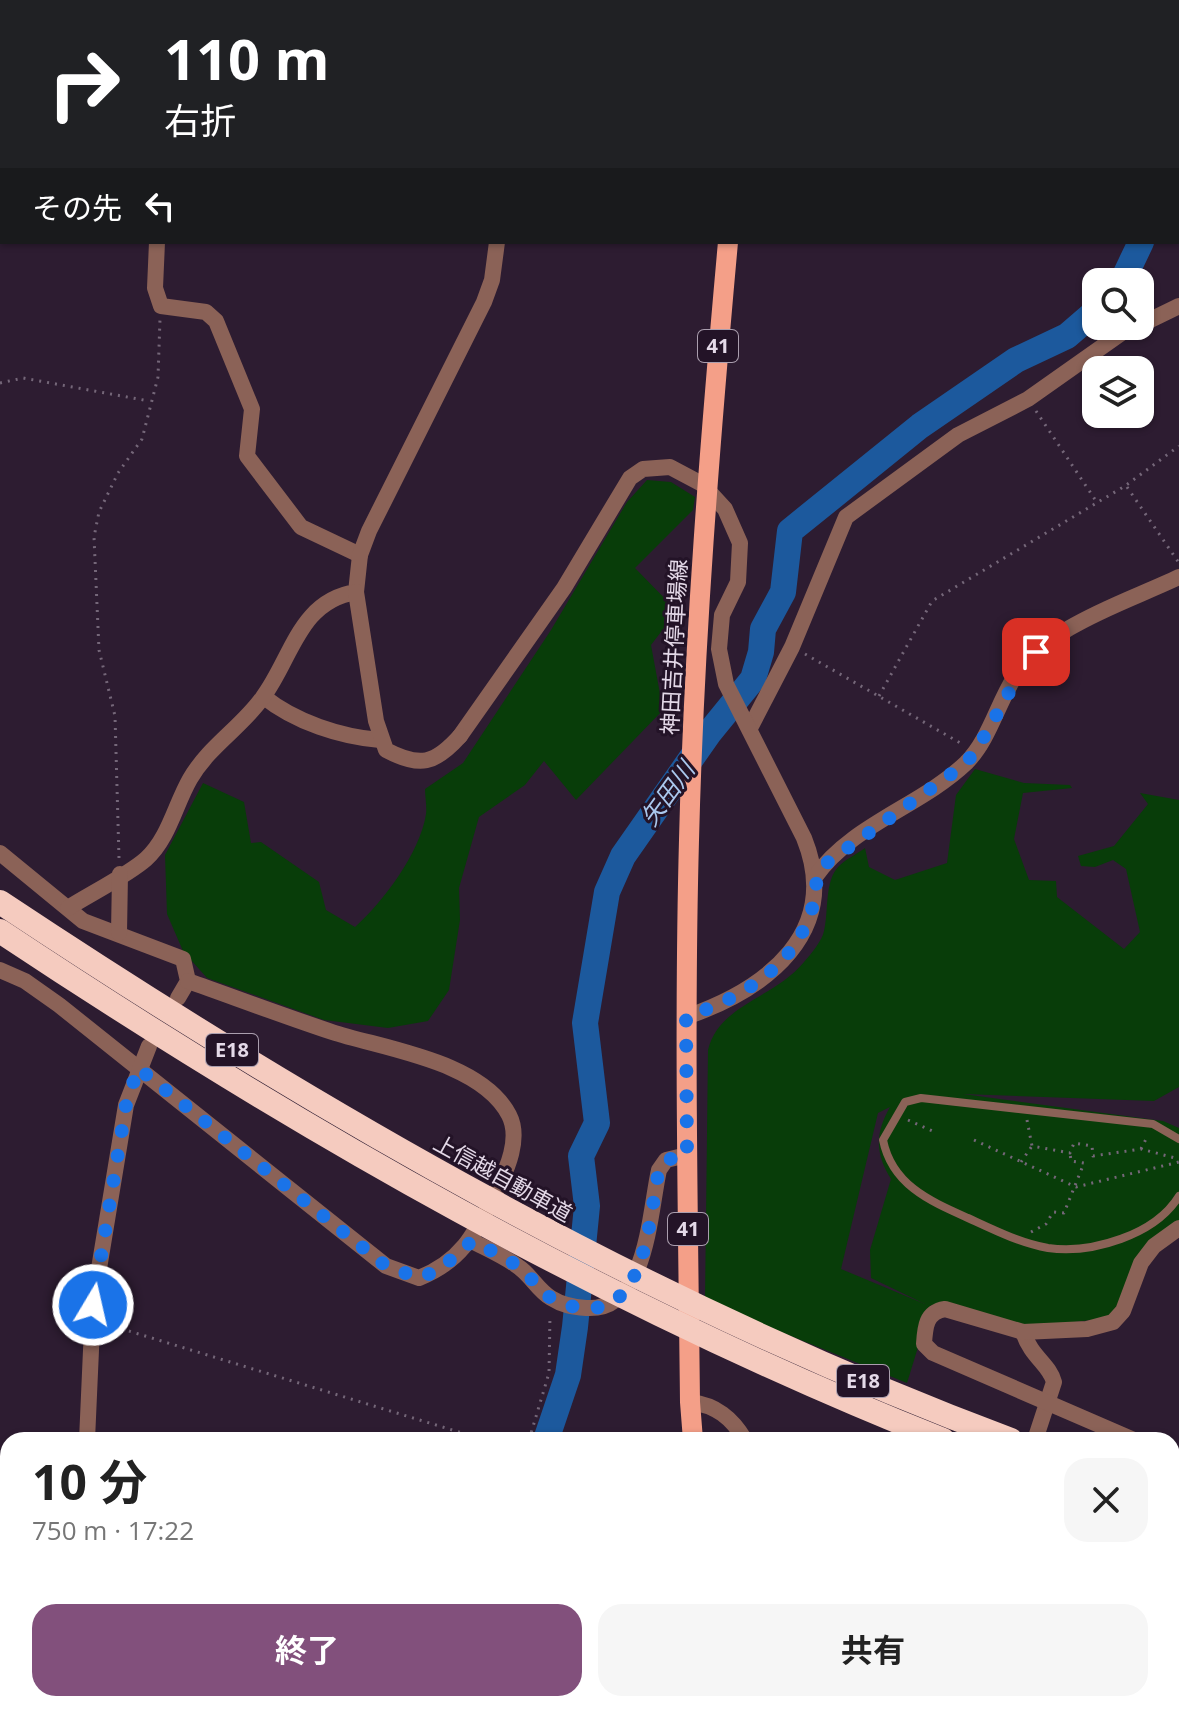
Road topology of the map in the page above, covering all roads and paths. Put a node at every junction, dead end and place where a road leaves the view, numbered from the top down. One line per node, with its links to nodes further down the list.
1 (157, 244): 4 (street)
2 (497, 244): 14 (street)
3 (728, 244): 34 (main road, 神田吉井停車場線 / 41)
4 (161, 306): 10 (path); 14 (street)
5 (1179, 306): 6 (street)
6 (1154, 318)
7 (1112, 340): 9 (street)
8 (0, 383): 10 (path)
9 (1028, 399): 13 (path); 18 (street)
10 (149, 401): 25 (path)
11 (1179, 446): 12 (path)
12 (1125, 486): 13 (path); 15 (path)
13 (1096, 501): 19 (path)
14 (360, 555): 17 (street)
15 (1179, 563)
16 (1179, 577): 23 (street)
17 (356, 592): 20 (street); 22 (street)
18 (792, 647): 19 (path); 21 (street)
19 (879, 696): 23 (path)
20 (264, 697): 22 (street); 25 (street)
21 (746, 721): 22 (street); 26 (street)
22 (380, 740)
23 (975, 751): 26 (street)
24 (0, 853): 28 (street)
25 (120, 874): 28 (street); 30 (street)
26 (815, 877): 34 (street)
27 (0, 902): 67 (highway, 上信越自動車道 / E18)
28 (68, 908): 30 (street)
29 (0, 931): 66 (highway, E18)
30 (119, 933): 32 (street)
31 (0, 970): 36 (street)
32 (188, 981): 33 (street); 54 (street)
33 (178, 998)
34 (686, 1017): 46 (main road, 神田吉井停車場線 / 41)
35 (149, 1046): 36 (street)
36 (138, 1068): 54 (street); 57 (street)
37 (1024, 1108): 38 (lane); 39 (lane); 43 (path)
38 (895, 1115): 40 (path); 55 (lane)
39 (1153, 1124): 41 (lane); 44 (path)
40 (937, 1133)
41 (1179, 1139)
42 (974, 1140): 49 (path)
43 (1032, 1146): 45 (path); 49 (path)
44 (1141, 1149): 47 (path); 48 (path)
45 (1070, 1153): 47 (path); 50 (path)
46 (687, 1155): 56 (street); 59 (main road, 神田吉井停車場線 / 41)
47 (1093, 1156): 50 (path)
48 (1179, 1160): 51 (path)
49 (1021, 1162): 51 (path)
50 (1084, 1163): 51 (path)
51 (1076, 1187): 55 (path)
52 (1179, 1196): 55 (lane)
53 (1179, 1228): 58 (street)
54 (472, 1241): 56 (street)
55 (1024, 1242)
56 (550, 1297): 63 (path)
57 (92, 1320): 61 (street); 62 (path)
58 (1023, 1332): 60 (street); 60 (street)
59 (690, 1402): 64 (main road, 神田吉井停車場線 / 41); 65 (street)
60 (1047, 1407): 68 (street); 69 (street)
61 (87, 1432)
62 (459, 1432)
63 (531, 1432)
64 (692, 1432)
65 (741, 1432)
66 (924, 1432)
67 (991, 1432)
68 (1038, 1432)
69 (1113, 1432)

